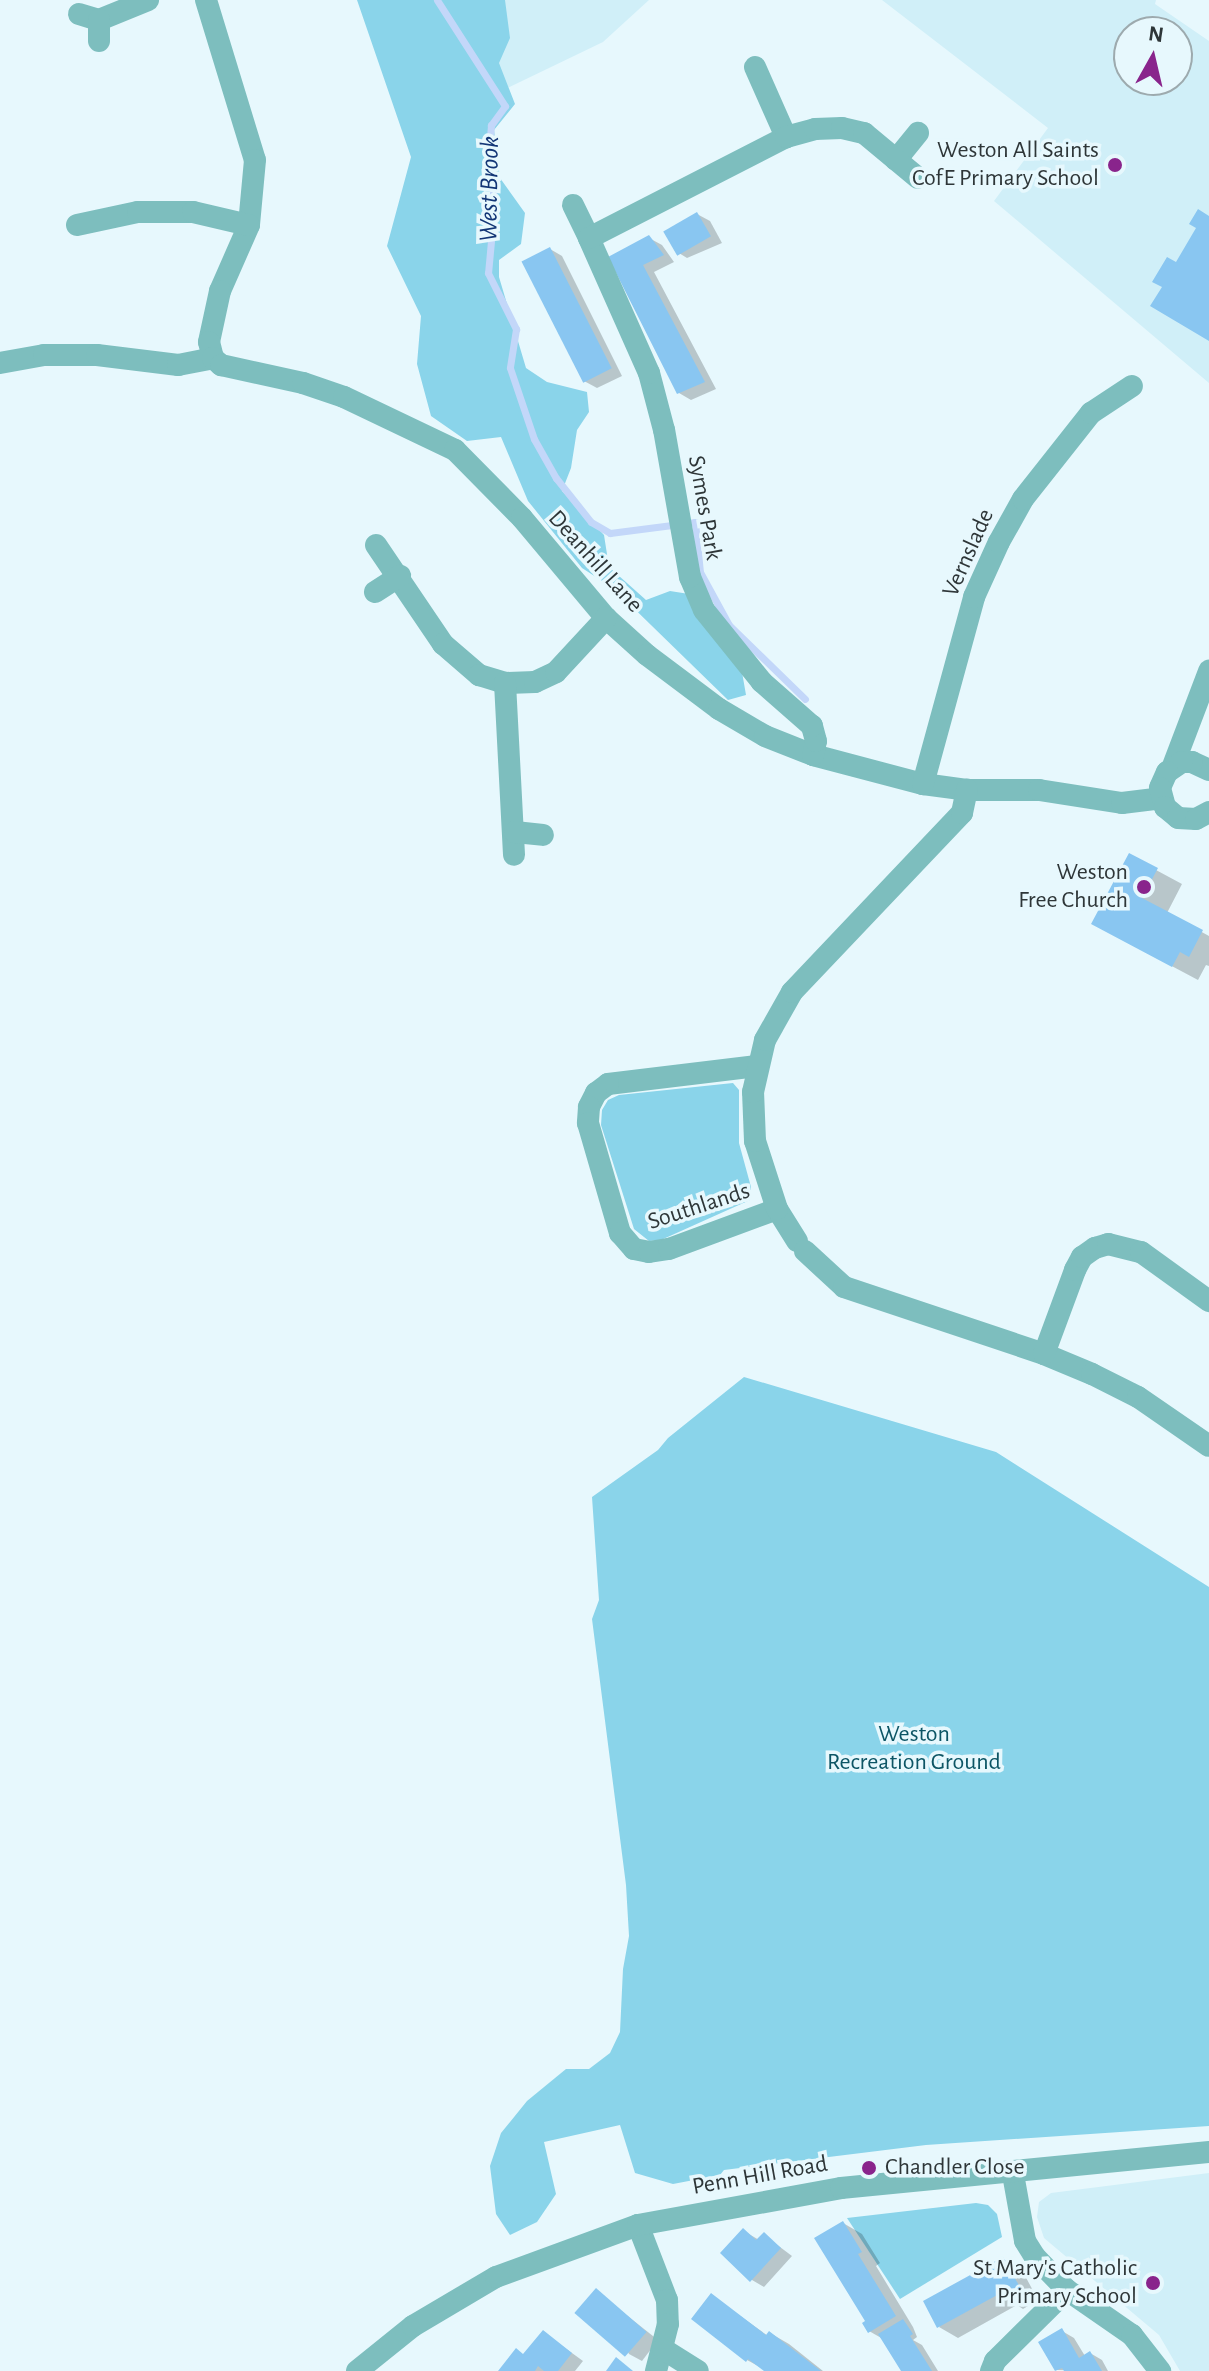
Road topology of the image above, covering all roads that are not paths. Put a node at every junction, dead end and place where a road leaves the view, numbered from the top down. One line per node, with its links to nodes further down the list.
1 (148, 0): 3 (street)
2 (206, 0): 11 (street)
3 (92, 25)
4 (755, 67): 6 (street)
5 (918, 133): 7 (street)
6 (786, 137): 7 (street); 12 (street)
7 (896, 160): 8 (street)
8 (918, 178)
9 (573, 205): 12 (street, Symes Park)
10 (77, 225): 11 (street)
11 (249, 225): 13 (street)
12 (589, 238): 22 (street, Symes Park)
13 (213, 358): 14 (street, Deanhill Lane); 19 (street, Deanhill Lane)
14 (0, 363)
15 (1132, 386): 25 (street, Vernslade)
16 (376, 545): 17 (street)
17 (400, 576): 18 (street); 21 (street)
18 (375, 592)
19 (606, 618): 21 (street); 22 (street, Deanhill Lane)
20 (1209, 671): 23 (street)
21 (505, 683): 30 (street)
22 (813, 755): 25 (street, Deanhill Lane)
23 (1173, 766): 24 (street); 27 (street)
24 (1209, 770)
25 (923, 784): 26 (street, Deanhill Lane)
26 (967, 790): 27 (street, Deanhill Lane); 34 (street, Southlands)
27 (1161, 798): 29 (street)
28 (1209, 812): 29 (street)
29 (1186, 820): 32 (street)
30 (515, 832): 31 (street); 33 (street)
31 (543, 835)
32 (1209, 835)
33 (514, 855)
34 (757, 1066): 35 (street, Southlands); 35 (street, Southlands)
35 (777, 1209): 37 (street, Southlands)
36 (1209, 1301): 37 (street)
37 (1044, 1354): 38 (street, Southlands)
38 (1209, 1446)
39 (1209, 2152): 40 (street, Penn Hill Road)
40 (1013, 2174): 41 (street, Penn Hill Road); 42 (street)
41 (638, 2225): 43 (street); 44 (street, Penn Hill Road)
42 (1067, 2290): 47 (street); 48 (street)
43 (663, 2349): 45 (street); 46 (street)
44 (357, 2371)
45 (656, 2371)
46 (698, 2371)
47 (991, 2371)
48 (1160, 2371)

